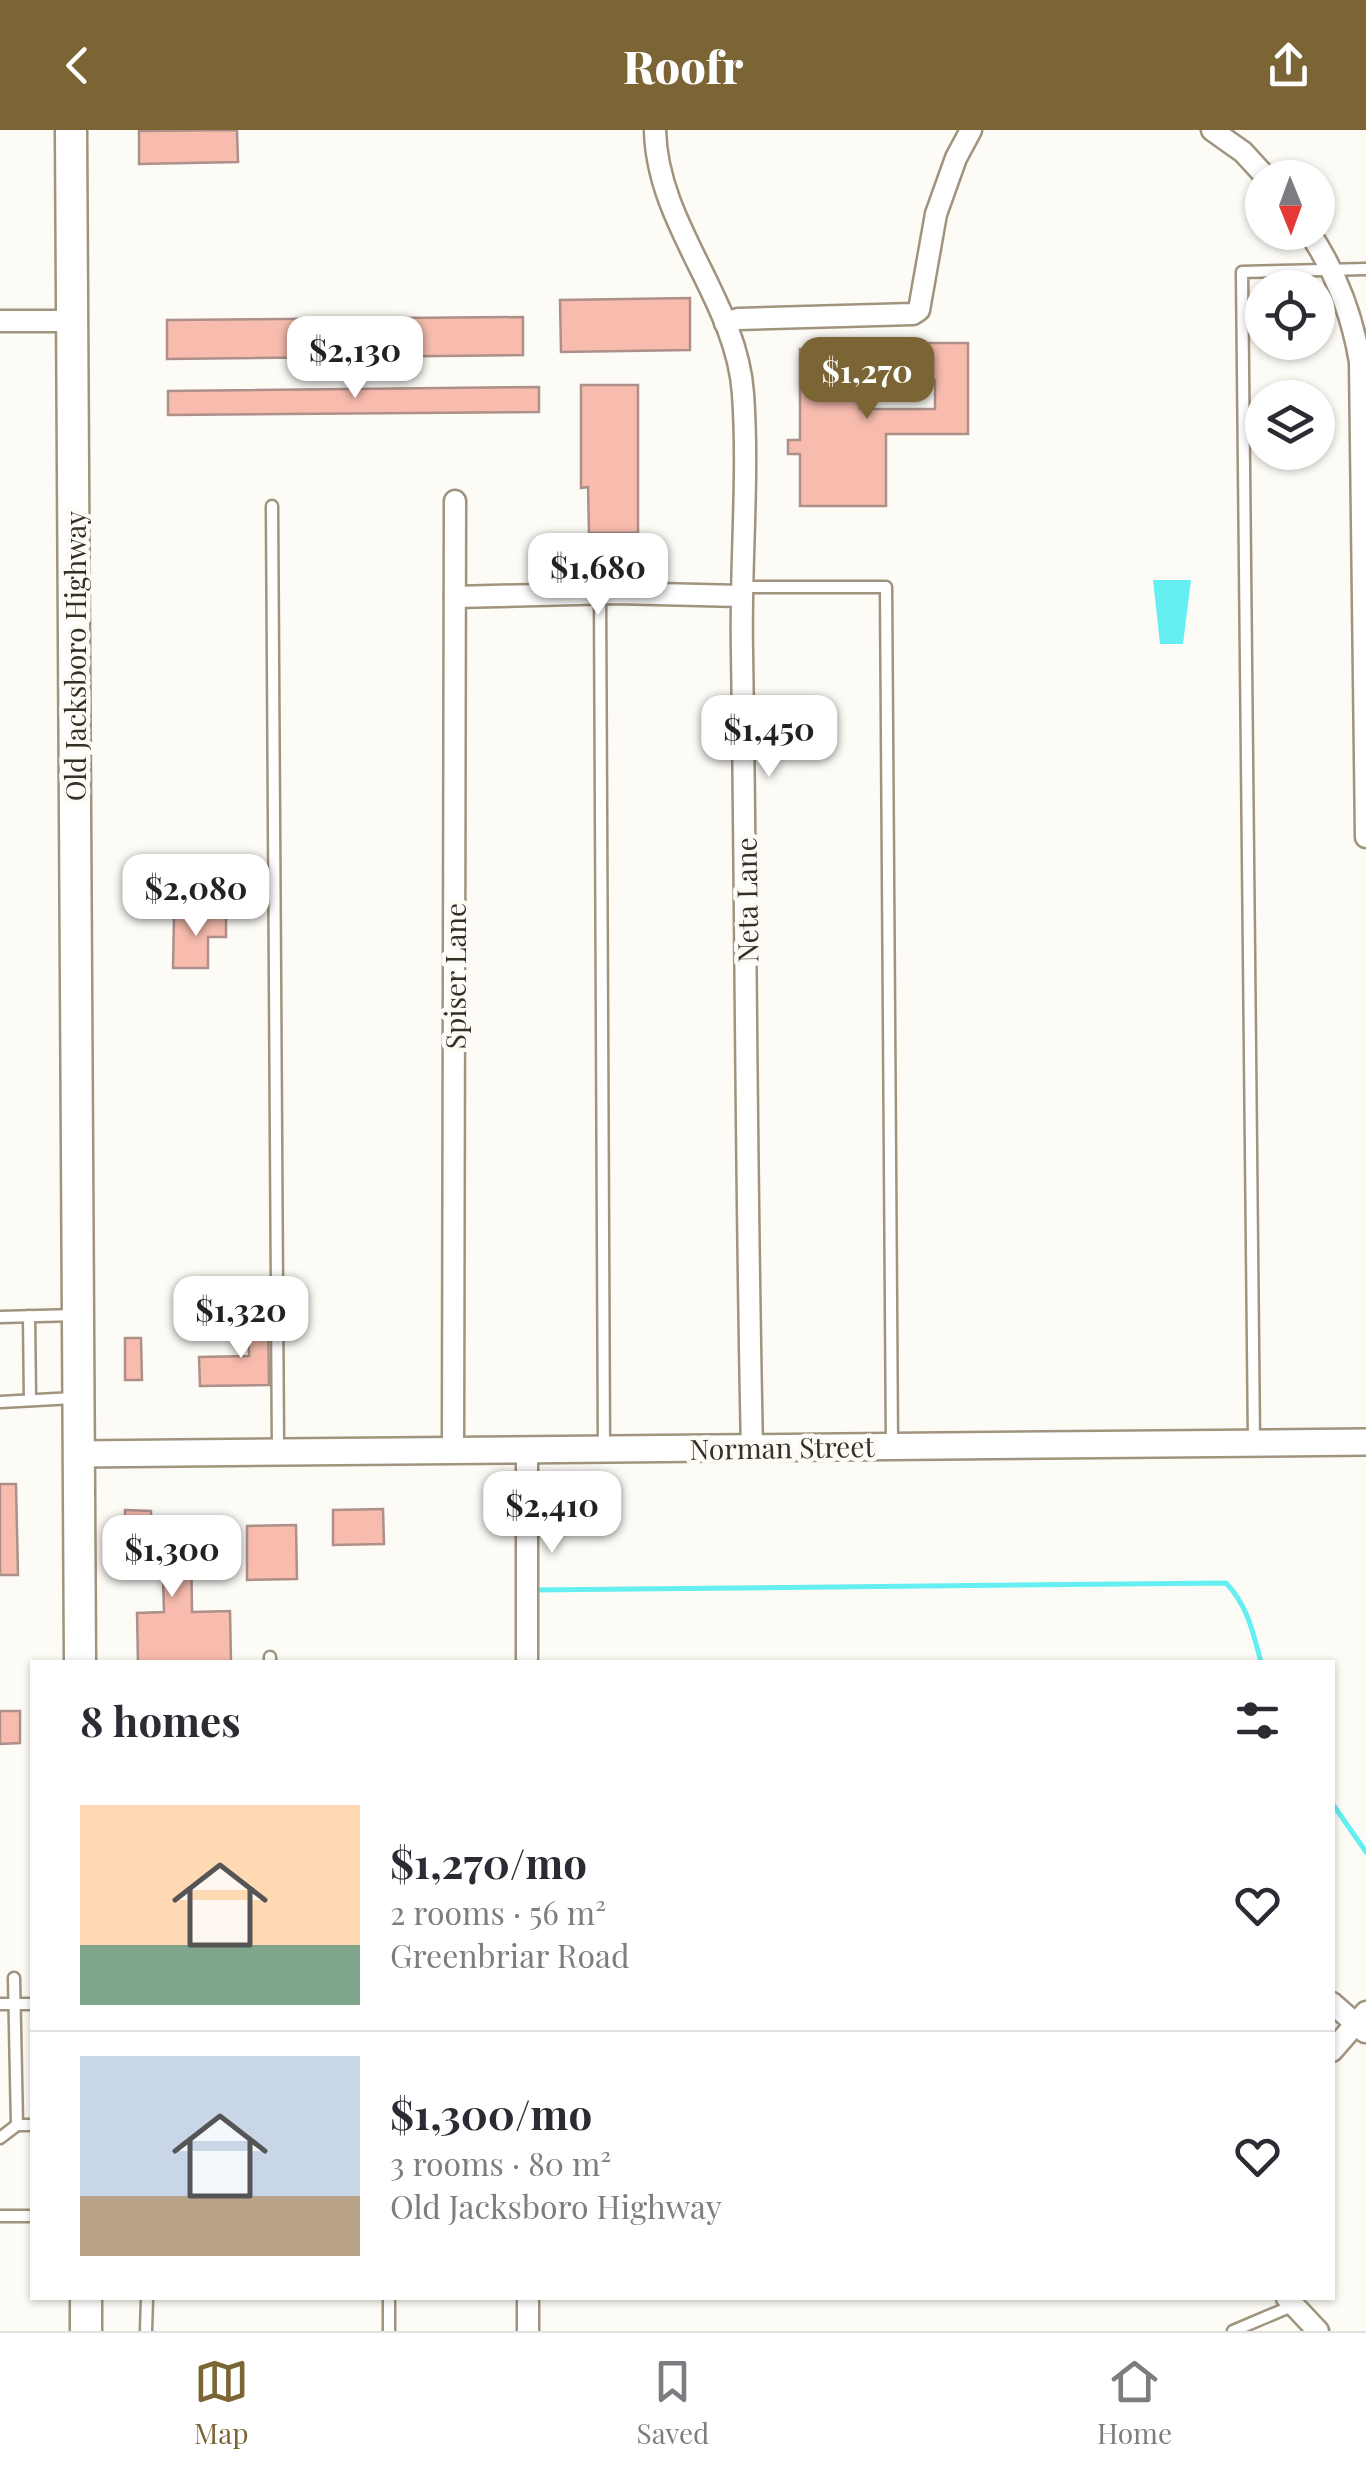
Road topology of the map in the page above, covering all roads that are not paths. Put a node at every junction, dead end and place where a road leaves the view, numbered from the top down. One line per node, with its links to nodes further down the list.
1 (71, 130): 10 (main road, Old Jacksboro Highway)
2 (656, 130): 11 (street, Neta Lane)
3 (971, 130): 11 (street)
4 (1212, 130): 5 (street)
5 (1250, 160)
6 (1321, 250): 7 (street)
7 (1334, 269): 8 (lane); 12 (street); 26 (lane)
8 (1366, 269)
9 (0, 321): 10 (street)
10 (72, 321): 19 (main road, Old Jacksboro Highway)
11 (724, 322): 15 (street, Neta Lane)
12 (1364, 421): 18 (street)
13 (455, 501): 17 (street, Spiser Lane)
14 (272, 506): 32 (lane)
15 (741, 591): 16 (street); 27 (lane); 28 (street, Neta Lane)
16 (600, 593): 17 (street); 29 (lane)
17 (455, 597): 30 (street, Spiser Lane)
18 (1366, 838)
19 (78, 1315): 20 (lane); 22 (main road, Old Jacksboro Highway)
20 (28, 1316): 21 (lane); 23 (lane)
21 (0, 1318)
22 (78, 1398): 23 (lane); 33 (main road, Old Jacksboro Highway)
23 (30, 1400): 24 (lane)
24 (0, 1402)
25 (1366, 1442): 26 (street, Norman Street)
26 (1254, 1443): 27 (street, Norman Street)
27 (892, 1446): 28 (street, Norman Street)
28 (752, 1448): 29 (street, Norman Street)
29 (604, 1449): 31 (street, Norman Street)
30 (453, 1450): 31 (street, Norman Street); 32 (street, Norman Street)
31 (527, 1450): 35 (street)
32 (278, 1452): 33 (street, Norman Street)
33 (78, 1454): 34 (main road, Old Jacksboro Highway)
34 (80, 1660)
35 (527, 1660)
36 (14, 1978): 38 (lane)
37 (0, 2004): 38 (lane)
38 (14, 2004): 39 (lane); 43 (lane)
39 (30, 2004)
40 (1335, 2005): 41 (street)
41 (1362, 2023): 42 (street)
42 (1335, 2048)
43 (16, 2126): 44 (lane); 45 (lane)
44 (30, 2126)
45 (0, 2138)
46 (0, 2216): 47 (lane)
47 (30, 2216)
48 (86, 2300): 53 (main road)
49 (147, 2300): 54 (lane)
50 (389, 2300): 55 (lane)
51 (528, 2300): 56 (street)
52 (1289, 2302): 57 (lane); 58 (street)
53 (86, 2331)
54 (146, 2331)
55 (389, 2331)
56 (528, 2331)
57 (1233, 2331)
58 (1318, 2331)

